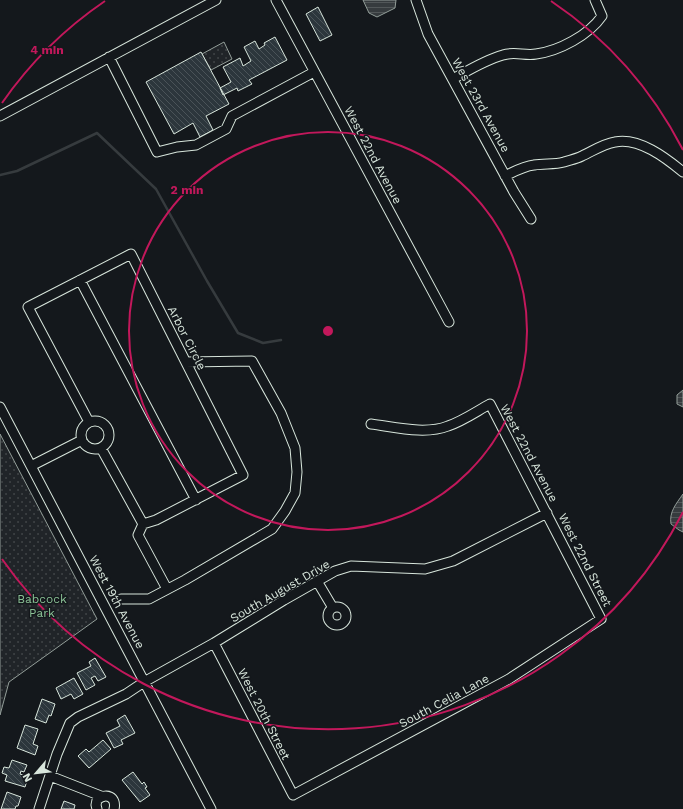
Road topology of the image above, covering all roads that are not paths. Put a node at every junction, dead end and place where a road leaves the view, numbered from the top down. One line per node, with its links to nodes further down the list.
1 (216, 0): 5 (street)
2 (276, 0): 6 (street, West 22nd Avenue)
3 (416, 0): 7 (street, West 23rd Avenue)
4 (595, 0): 7 (street)
5 (109, 57): 6 (street); 8 (street)
6 (314, 72): 13 (street, West 22nd Avenue)
7 (452, 79): 10 (street, West 23rd Avenue)
8 (0, 116)
9 (683, 172): 10 (street)
10 (506, 176): 11 (street, West 23rd Avenue)
11 (531, 219)
12 (80, 280): 14 (street, Arbor Circle); 16 (street, Arbor Circle); 21 (street)
13 (449, 322)
14 (186, 362): 21 (street, Arbor Circle); 25 (street)
15 (0, 407): 20 (street, West 19th Avenue)
16 (89, 422): 18 (street); 19 (street)
17 (371, 424): 22 (street, West 22nd Avenue)
18 (82, 440): 19 (street); 20 (street)
19 (101, 448): 23 (street)
20 (31, 466): 30 (street, West 19th Avenue)
21 (196, 500): 23 (street, Arbor Circle)
22 (547, 512): 24 (street, South August Drive); 28 (street, West 22nd Street)
23 (143, 524): 25 (street)
24 (317, 581): 27 (street); 29 (street, South August Drive)
25 (167, 590): 26 (street)
26 (121, 599)
27 (333, 608)
28 (601, 619): 32 (street, South Celia Lane)
29 (214, 643): 30 (street, South August Drive); 32 (street, West 20th Street)
30 (144, 682): 31 (street, South August Drive); 37 (street, West 19th Avenue)
31 (50, 776): 33 (street); 34 (street, South August Drive)
32 (293, 795)
33 (101, 796): 35 (street); 36 (street)
34 (39, 809)
35 (97, 809)
36 (114, 809)
37 (211, 809)

